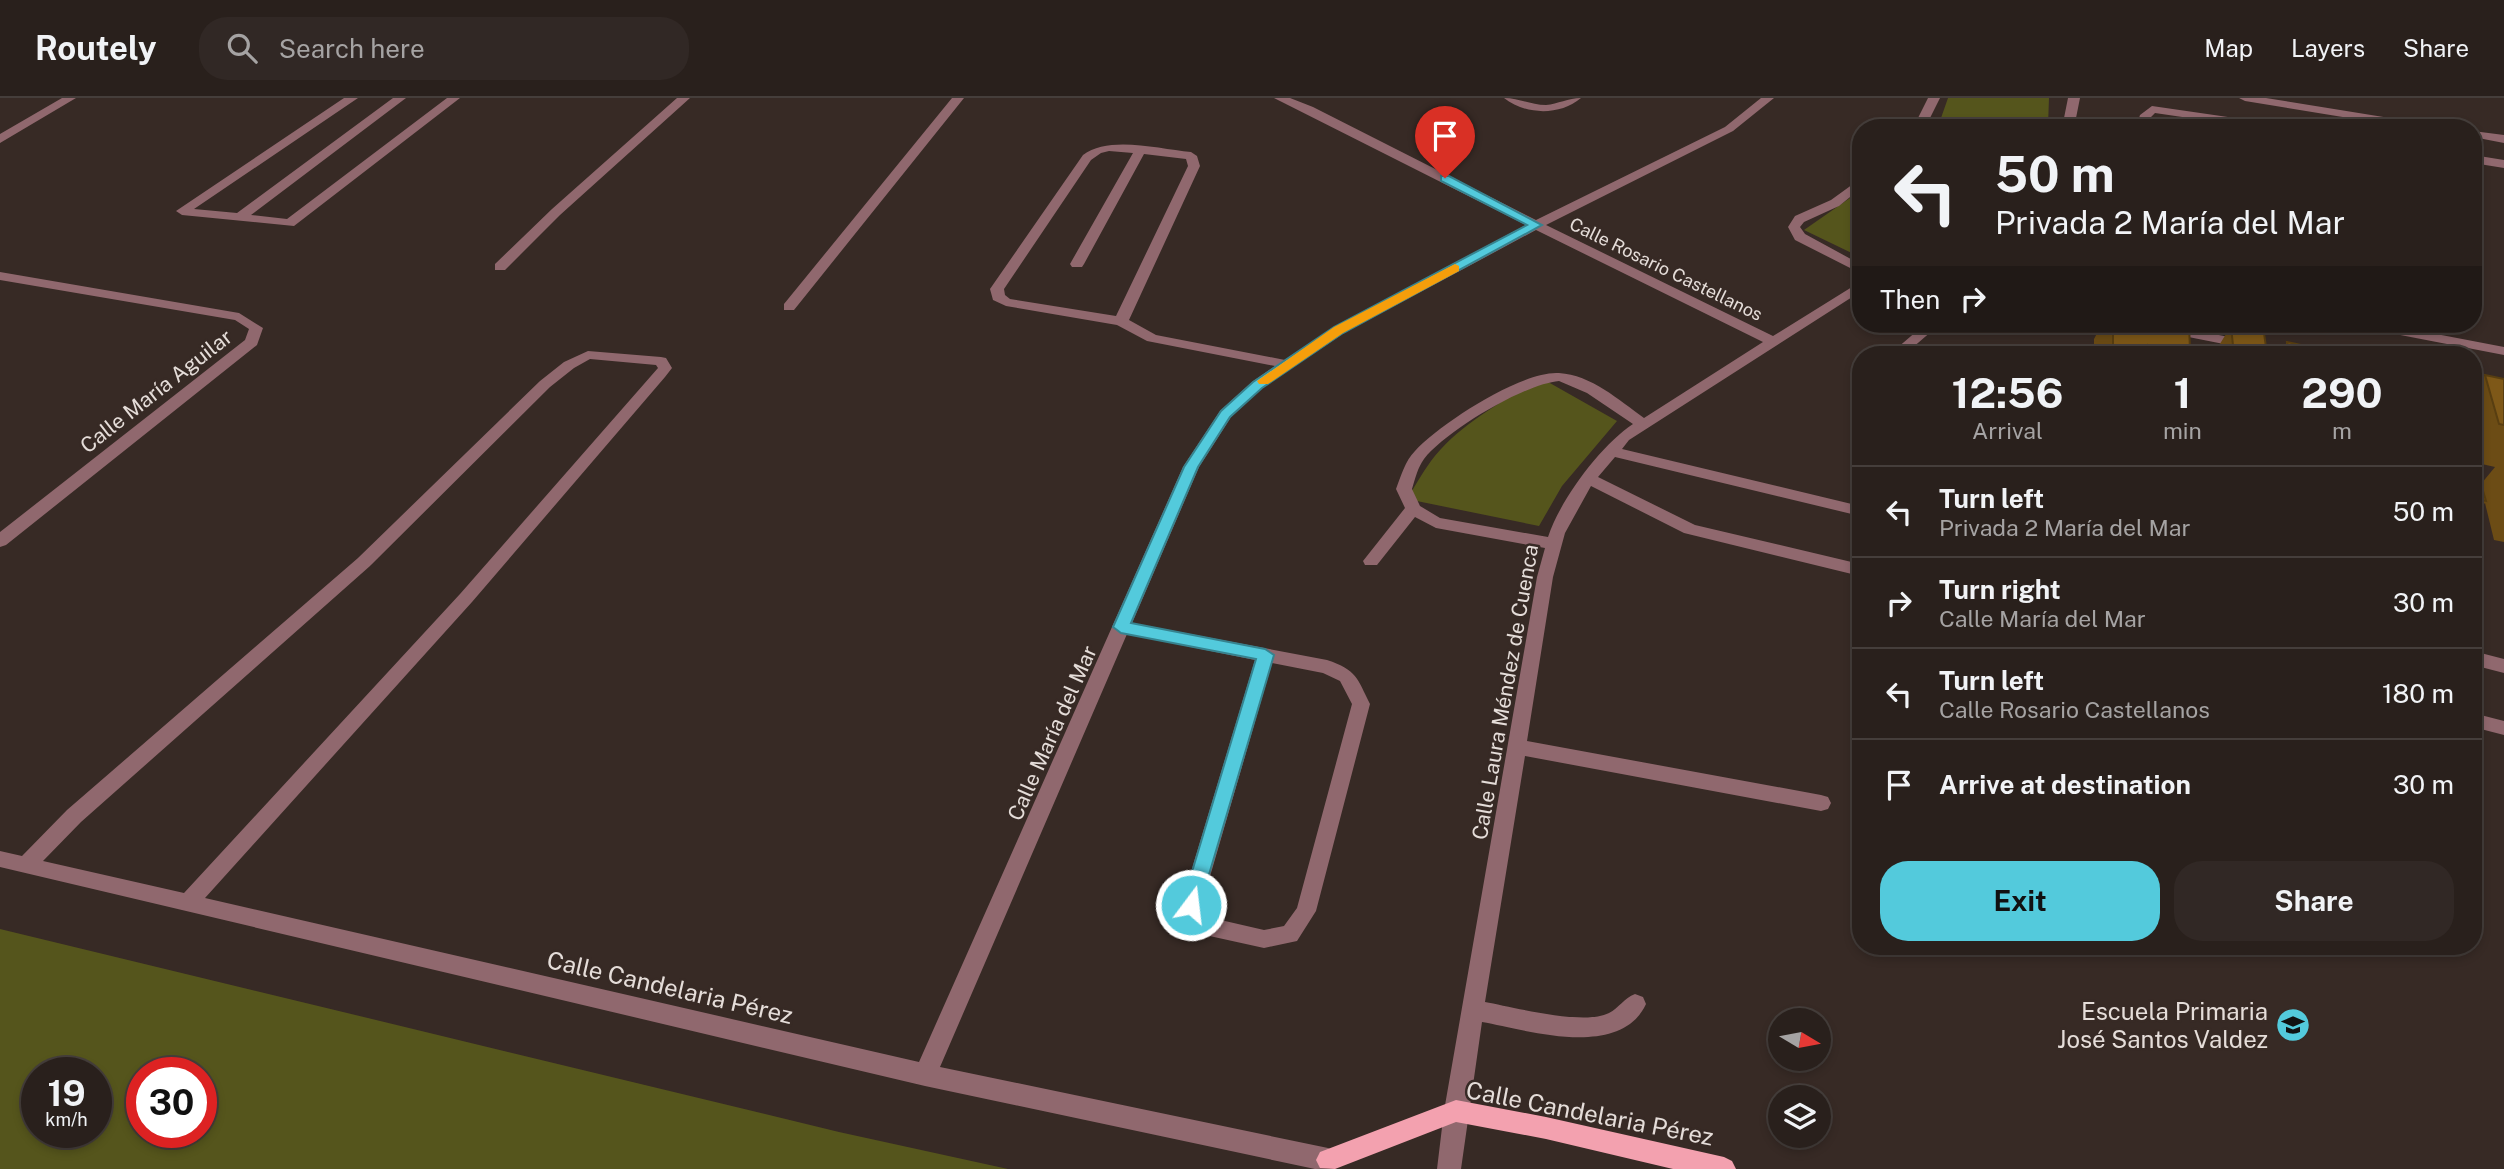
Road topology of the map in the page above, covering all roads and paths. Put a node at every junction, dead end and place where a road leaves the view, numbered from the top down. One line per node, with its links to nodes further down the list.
1 (70, 98): 20 (street)
2 (352, 98): 26 (street)
3 (400, 98): 26 (street)
4 (454, 98): 26 (street)
5 (684, 98): 30 (street)
6 (958, 98): 33 (street)
7 (1280, 98): 27 (street, Calle Rosario Castellanos)
8 (1510, 98): 9 (street)
9 (1575, 98)
10 (1768, 98): 27 (street, Calle María del Mar)
11 (1934, 98): 14 (street)
12 (2074, 98): 15 (street)
13 (2245, 98): 18 (street)
14 (1924, 119)
15 (2070, 119)
16 (2144, 119): 17 (street)
17 (2221, 119)
18 (2377, 119)
19 (2482, 135): 21 (street)
20 (0, 139)
21 (2504, 139)
22 (1141, 150): 28 (street); 34 (street); 34 (street)
23 (2482, 160): 24 (street)
24 (2504, 164)
25 (1852, 189): 29 (street)
26 (240, 217)
27 (1536, 225): 38 (street, Calle Rosario Castellanos); 44 (street, Calle María del Mar)
28 (1077, 264)
29 (1852, 265)
30 (500, 267)
31 (0, 276): 52 (street, Calle María Aguilar)
32 (1852, 291): 38 (street, Calle Laura Méndez de Cuenca)
33 (789, 307)
34 (1121, 321): 44 (street)
35 (1922, 333): 39 (street)
36 (2190, 333): 40 (street)
37 (2411, 333): 41 (street)
38 (1773, 341): 47 (street, Calle Laura Méndez de Cuenca)
39 (1907, 346)
40 (2258, 346)
41 (2478, 346)
42 (2482, 347): 43 (street)
43 (2504, 351)
44 (1286, 365): 56 (street, Calle María del Mar)
45 (2482, 391): 46 (street)
46 (2504, 395)
47 (1644, 425): 48 (street, Calle Laura Méndez de Cuenca); 50 (street)
48 (1612, 451): 49 (street, Calle Laura Méndez de Cuenca); 51 (street)
49 (1588, 478): 53 (street, Calle Laura Méndez de Cuenca); 55 (street)
50 (1413, 509): 53 (street); 54 (street)
51 (1852, 509)
52 (0, 541)
53 (1554, 544): 62 (street, Calle Laura Méndez de Cuenca)
54 (1371, 561)
55 (1852, 568)
56 (1121, 627): 57 (street); 69 (street, Calle María del Mar)
57 (1265, 655): 57 (street)
58 (2482, 660): 59 (street)
59 (2504, 666)
60 (2482, 722): 61 (street)
61 (2504, 728)
62 (1518, 747): 63 (street); 68 (street, Calle Laura Méndez de Cuenca)
63 (1821, 803)
64 (0, 859): 65 (street, Calle Candelaria Pérez)
65 (26, 865): 66 (street, Calle Candelaria Pérez); 66 (street)
66 (188, 903): 69 (street, Calle Candelaria Pérez)
67 (1635, 1004): 68 (street)
68 (1473, 1010): 70 (street, Calle Laura Méndez de Cuenca)
69 (925, 1074): 71 (street, Calle Candelaria Pérez)
70 (1456, 1111): 71 (main road, Calle Candelaria Pérez); 72 (street, Calle Laura Méndez de Cuenca); 73 (main road, Calle Candelaria Pérez)
71 (1335, 1164)
72 (1449, 1169)
73 (1724, 1169)

